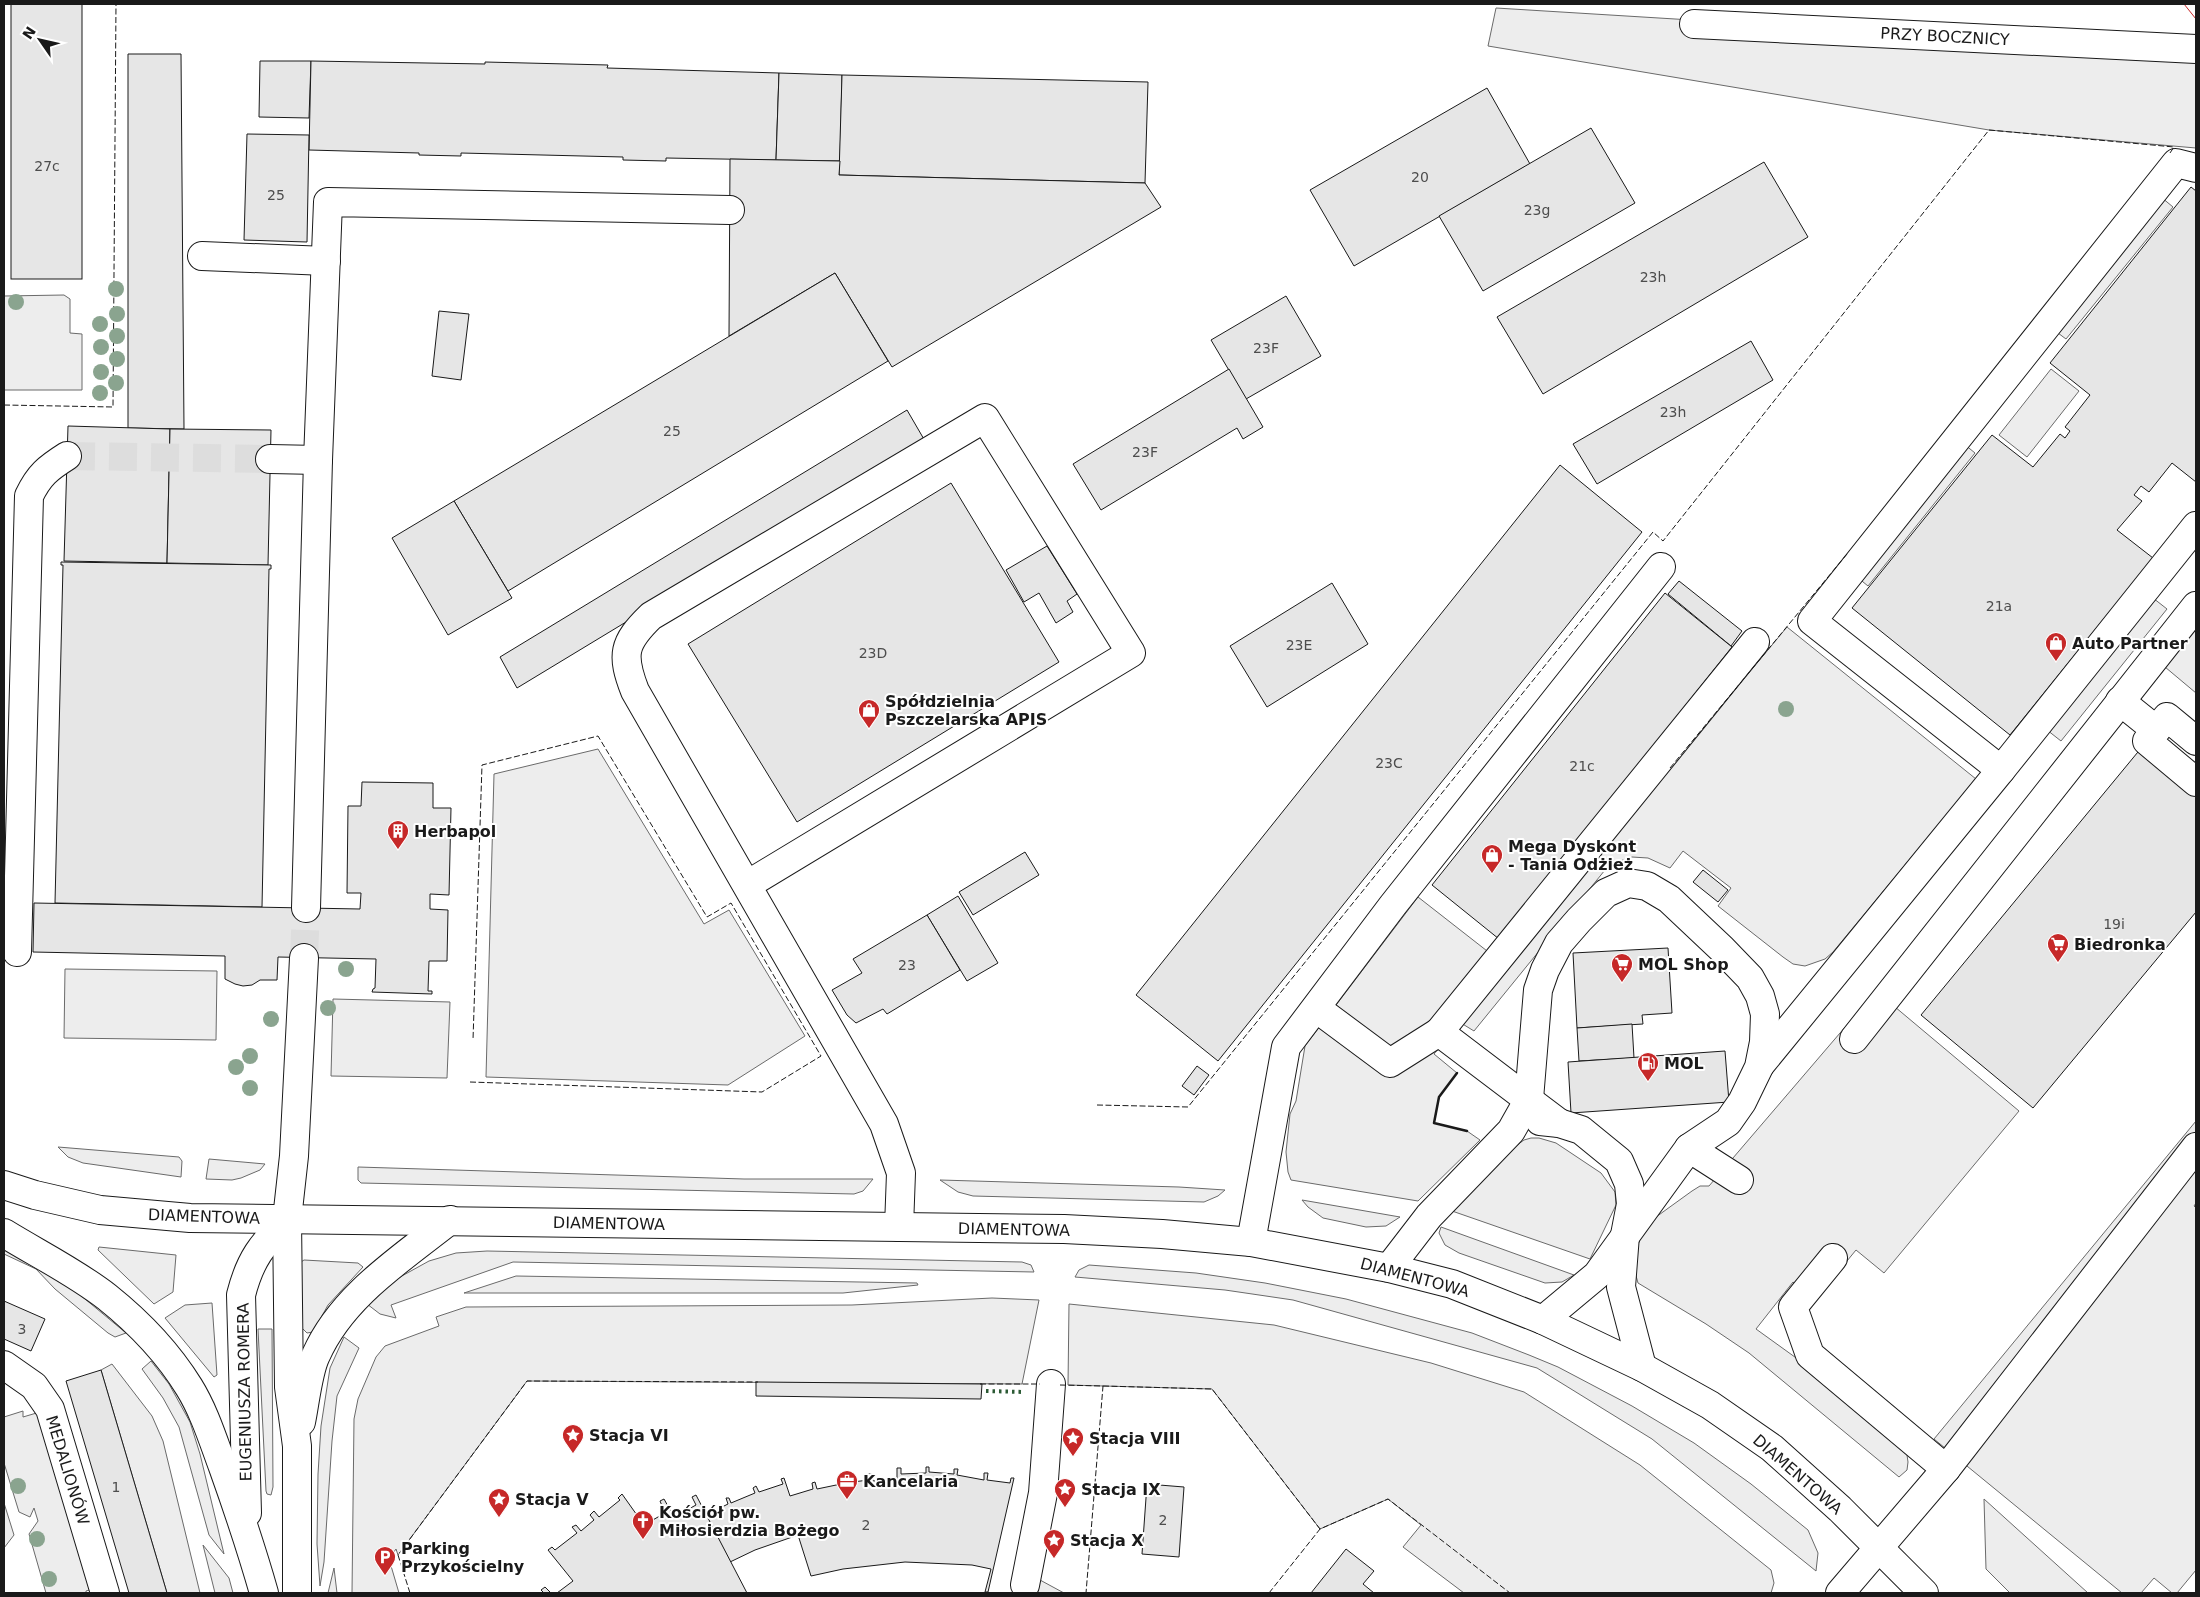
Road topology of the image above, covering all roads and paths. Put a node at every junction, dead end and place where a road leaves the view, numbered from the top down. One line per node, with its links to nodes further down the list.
1 (1694, 24): 2 (street, PRZY BOCZNICY)
2 (2196, 49)
3 (2196, 168): 17 (street)
4 (730, 210): 6 (street)
5 (202, 256): 6 (street)
6 (326, 261): 9 (street)
7 (67, 456): 21 (street)
8 (270, 459): 9 (street)
9 (318, 460): 20 (street)
10 (2196, 526): 17 (street)
11 (1661, 567): 23 (street)
12 (2196, 606): 14 (street)
13 (1755, 642): 24 (street)
14 (2120, 702): 15 (street); 25 (street)
15 (2156, 730): 16 (street); 18 (street)
16 (2196, 741)
17 (2001, 770): 26 (street)
18 (2196, 782)
19 (747, 885): 19 (street); 36 (street)
20 (306, 908)
21 (17, 952)
22 (304, 958): 34 (street)
23 (1316, 1008): 24 (street); 39 (street)
24 (1439, 1032): 27 (street)
25 (1854, 1039)
26 (1759, 1067): 27 (street); 31 (street)
27 (1529, 1098): 28 (street); 29 (street)
28 (1559, 1123): 29 (street); 38 (street)
29 (1511, 1131): 41 (street)
30 (2196, 1147): 47 (street)
31 (1688, 1148): 32 (street); 38 (street)
32 (1739, 1180)
33 (4, 1185): 34 (street, DIAMENTOWA)
34 (287, 1219): 35 (street, DIAMENTOWA); 46 (street); 48 (street, EUGENIUSZA ROMERA)
35 (450, 1220): 36 (street, DIAMENTOWA); 46 (street)
36 (899, 1227): 39 (street, DIAMENTOWA)
37 (4, 1233): 48 (street, EUGENIUSZA ROMERA)
38 (1624, 1235): 42 (street); 44 (street)
39 (1251, 1242): 41 (street, DIAMENTOWA)
40 (1834, 1258): 47 (street)
41 (1389, 1268): 42 (street, DIAMENTOWA)
42 (1543, 1320): 44 (street, DIAMENTOWA)
43 (4, 1365): 51 (street, MEDALIONÓW)
44 (1642, 1367): 49 (street, DIAMENTOWA)
45 (1051, 1384): 50 (street)
46 (297, 1446): 53 (street)
47 (1946, 1469): 49 (street)
48 (248, 1537): 52 (street, EUGENIUSZA ROMERA)
49 (1879, 1548): 54 (street); 55 (street, DIAMENTOWA)
50 (1025, 1585)
51 (105, 1593)
52 (264, 1593)
53 (297, 1593)
54 (1840, 1593)
55 (1924, 1593)

